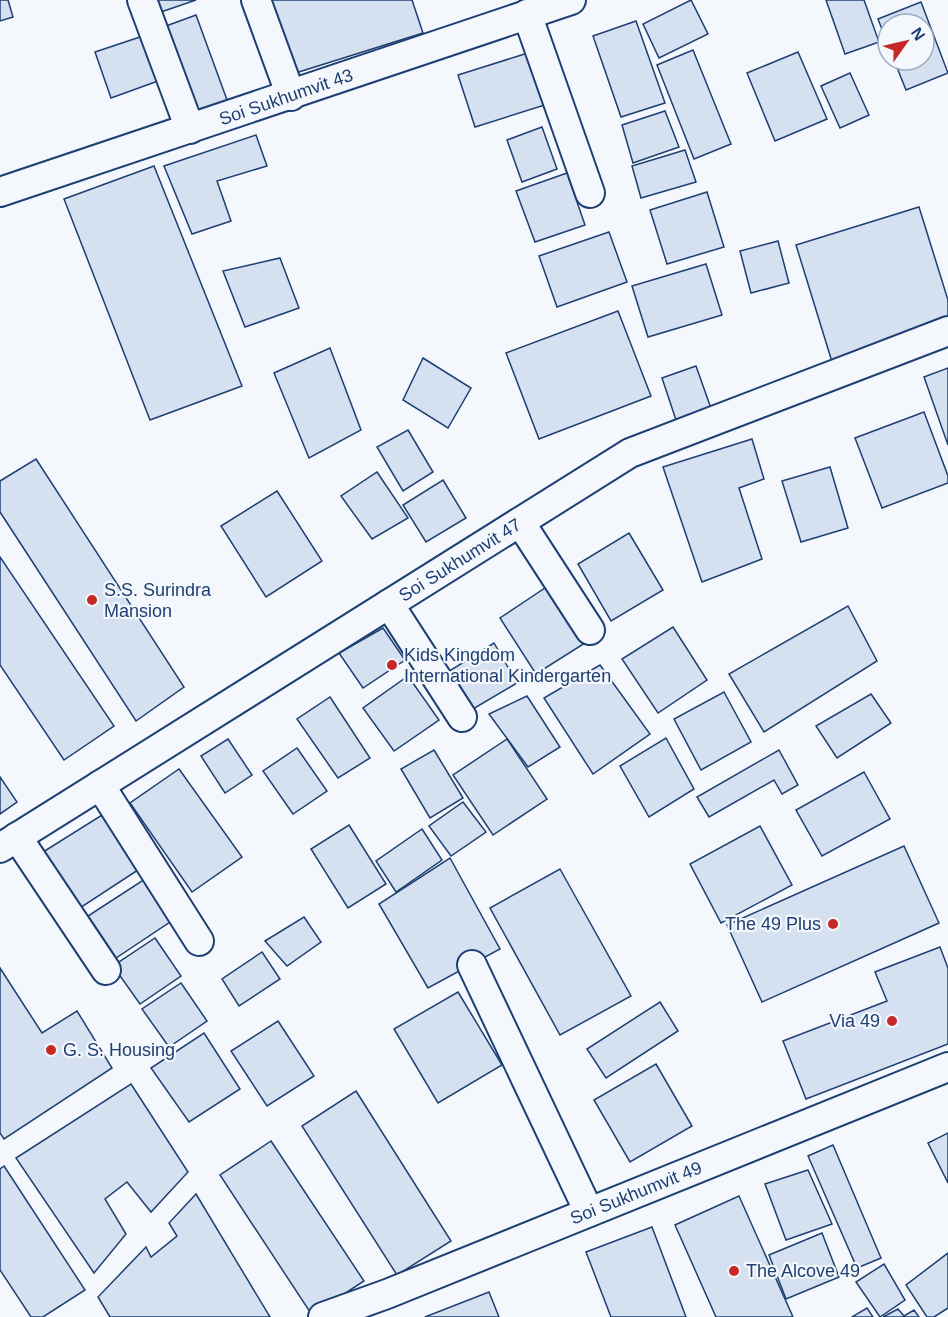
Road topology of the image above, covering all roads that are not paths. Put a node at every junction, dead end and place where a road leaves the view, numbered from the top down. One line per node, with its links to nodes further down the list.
1 (142, 0): 6 (street)
2 (256, 0): 5 (street)
3 (571, 0): 4 (street, Soi Sukhumvit 43)
4 (527, 14): 5 (street, Soi Sukhumvit 43); 8 (street)
5 (291, 96): 6 (street, Soi Sukhumvit 43)
6 (190, 129): 7 (street, Soi Sukhumvit 43)
7 (0, 192)
8 (590, 193)
9 (948, 331): 10 (street, Soi Sukhumvit 47)
10 (520, 522): 11 (street, Soi Sukhumvit 47); 12 (street)
11 (389, 604): 13 (street); 14 (street, Soi Sukhumvit 47)
12 (590, 630)
13 (462, 717)
14 (100, 785): 15 (street, Soi Sukhumvit 47); 16 (street)
15 (9, 842): 18 (street)
16 (199, 941)
17 (472, 965): 20 (street)
18 (106, 970)
19 (948, 1067): 20 (street, Soi Sukhumvit 49)
20 (589, 1212): 21 (street, Soi Sukhumvit 49)
21 (323, 1317)

